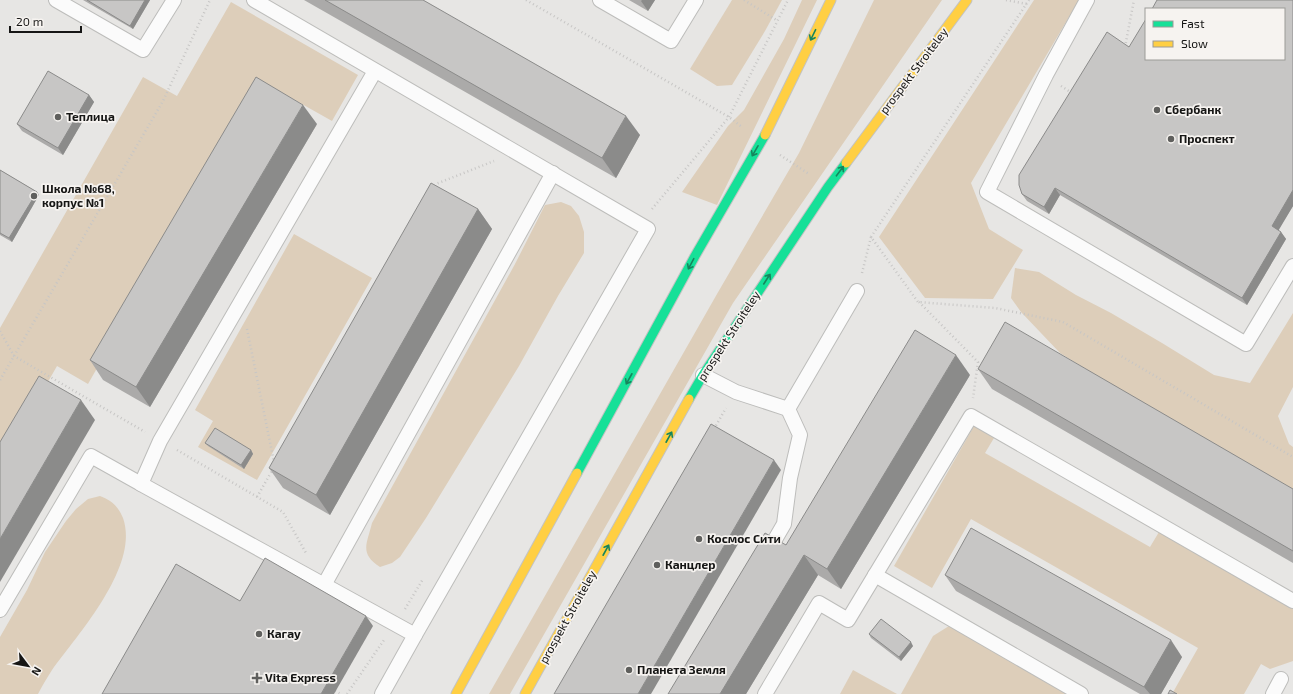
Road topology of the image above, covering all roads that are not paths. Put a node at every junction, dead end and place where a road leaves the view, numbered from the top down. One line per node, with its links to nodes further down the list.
1 (56, 0): 2 (lane)
2 (174, 0)
3 (254, 0): 9 (lane)
4 (600, 0): 5 (lane)
5 (696, 0)
6 (831, 0): 24 (main road, one-way to 24)
7 (967, 0): 13 (main road, prospekt Stroiteley, one-way to 7)
8 (1087, 0): 11 (lane)
9 (375, 71): 10 (lane); 15 (lane)
10 (553, 173): 18 (lane); 21 (lane)
11 (1293, 266)
12 (857, 291): 14 (lane)
13 (703, 375): 14 (lane); 25 (main road, prospekt Stroiteley, one-way to 13)
14 (788, 409): 16 (lane)
15 (141, 484): 18 (lane); 20 (lane)
16 (760, 565)
17 (875, 575): 19 (lane); 26 (lane); 27 (lane)
18 (324, 584): 21 (lane)
19 (1293, 601)
20 (0, 610)
21 (415, 635): 23 (lane)
22 (1281, 679): 28 (lane)
23 (382, 694)
24 (456, 694)
25 (525, 694)
26 (765, 694)
27 (1081, 694)
28 (1273, 694)

